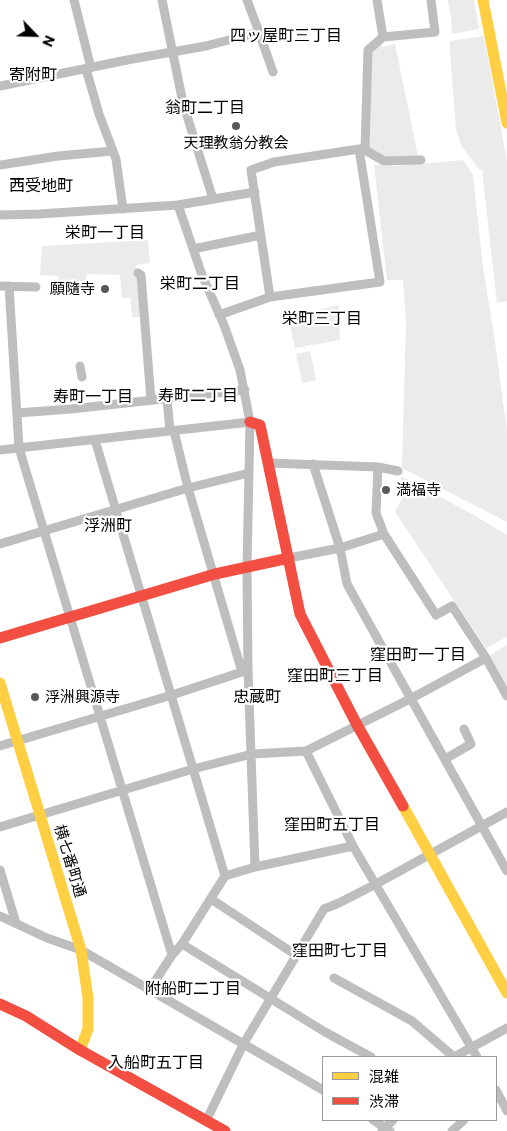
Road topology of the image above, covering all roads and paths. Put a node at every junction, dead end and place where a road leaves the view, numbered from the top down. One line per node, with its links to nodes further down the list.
1 (74, 0): 10 (street)
2 (162, 0): 9 (street)
3 (247, 0): 7 (street)
4 (377, 0): 8 (street)
5 (431, 0): 8 (street)
6 (483, 0): 13 (street)
7 (258, 32): 9 (street); 11 (street)
8 (383, 37): 14 (street)
9 (172, 53): 10 (street); 19 (street)
10 (88, 68): 12 (street); 15 (street)
11 (273, 72)
12 (0, 86)
13 (507, 123)
14 (362, 149): 16 (street); 18 (street); 28 (street)
15 (113, 151): 17 (street); 21 (street)
16 (421, 160)
17 (0, 164)
18 (255, 192): 19 (street); 23 (street)
19 (213, 199): 20 (street)
20 (178, 205): 21 (street); 24 (street)
21 (123, 209): 22 (street)
22 (0, 215)
23 (261, 235): 24 (street); 28 (street)
24 (193, 249): 29 (street)
25 (138, 273): 34 (street)
26 (4, 286): 27 (street); 35 (street)
27 (36, 287)
28 (270, 297): 29 (street)
29 (219, 315): 32 (street)
30 (80, 366): 31 (street)
31 (82, 377)
32 (245, 390): 33 (street); 36 (street)
33 (167, 398): 34 (street); 37 (street)
34 (151, 400): 35 (street)
35 (17, 412): 39 (street)
36 (250, 422): 37 (street); 41 (street); 45 (street)
37 (172, 431): 38 (street); 46 (street)
38 (95, 440): 39 (street); 47 (street)
39 (19, 448): 40 (street); 48 (street)
40 (0, 450)
41 (268, 463): 42 (street); 52 (street)
42 (313, 464): 43 (street); 51 (street)
43 (378, 467): 44 (street); 49 (street)
44 (398, 471)
45 (249, 473): 46 (street); 53 (street)
46 (188, 488): 47 (street); 54 (street)
47 (116, 510): 48 (street); 55 (street)
48 (44, 531): 50 (street); 56 (street)
49 (384, 534): 51 (street); 58 (street)
50 (0, 544)
51 (340, 548): 52 (street); 63 (street)
52 (289, 558): 53 (street); 65 (street)
53 (247, 567): 54 (street); 59 (street)
54 (215, 574): 55 (street); 59 (street)
55 (142, 596): 56 (street); 61 (street)
56 (70, 618): 57 (street); 64 (street)
57 (0, 638)
58 (486, 658): 62 (street); 63 (street)
59 (245, 671): 61 (street); 70 (street)
60 (0, 683): 67 (street, 横七番町通)
61 (172, 695): 64 (street); 72 (street)
62 (507, 696)
63 (412, 698): 65 (street); 71 (street)
64 (100, 717): 67 (street); 73 (street)
65 (357, 725): 69 (street); 79 (street)
66 (464, 729): 71 (street)
67 (17, 741): 68 (street); 75 (street, 横七番町通)
68 (0, 746)
69 (306, 750): 70 (street); 78 (street)
70 (252, 754): 72 (street); 80 (street)
71 (445, 759): 76 (street)
72 (193, 769): 73 (street); 83 (street)
73 (122, 791): 75 (street); 90 (street)
74 (507, 812): 76 (street)
75 (40, 816): 77 (street); 89 (street, 横七番町通)
76 (482, 826): 79 (street); 82 (street)
77 (0, 827)
78 (353, 846): 80 (street); 84 (street)
79 (429, 856): 84 (street); 94 (street)
80 (255, 867): 83 (street)
81 (0, 870): 87 (street)
82 (507, 871)
83 (225, 876): 85 (street)
84 (376, 884): 91 (street); 99 (street)
85 (211, 899): 88 (street); 91 (street)
86 (0, 916): 87 (street)
87 (16, 923): 89 (street)
88 (182, 944): 90 (street); 95 (street)
89 (81, 950): 93 (street); 100 (street, 横七番町通)
90 (172, 955): 93 (street)
91 (296, 955): 95 (street)
92 (334, 978): 102 (street)
93 (150, 989): 98 (street)
94 (507, 993)
95 (270, 998): 98 (street); 101 (street)
96 (0, 1004): 100 (street)
97 (507, 1028): 99 (street)
98 (244, 1043): 105 (street); 109 (street)
99 (472, 1047): 103 (street); 104 (street)
100 (80, 1050): 109 (street)
101 (369, 1056)
102 (453, 1056)
103 (456, 1056)
104 (476, 1056)
105 (322, 1089)
106 (507, 1090): 107 (street)
107 (497, 1094): 108 (street)
108 (507, 1110)
109 (206, 1121): 113 (street)
110 (374, 1121): 112 (street)
111 (463, 1121): 114 (street)
112 (386, 1130)
113 (225, 1131)
114 (452, 1131)

